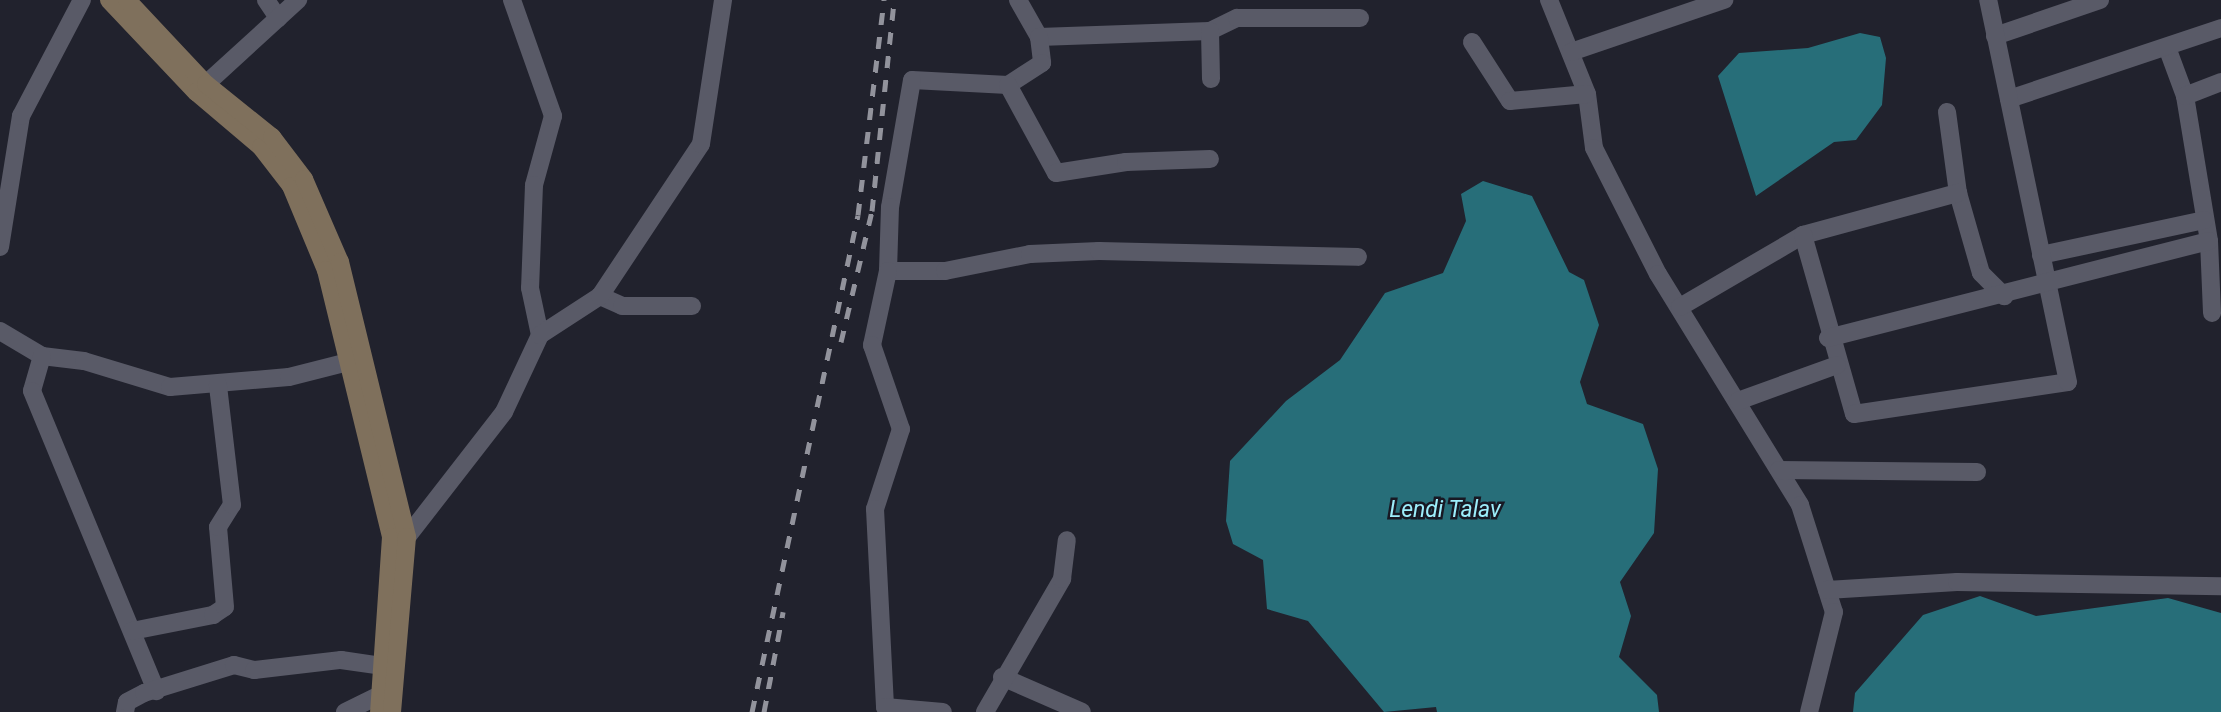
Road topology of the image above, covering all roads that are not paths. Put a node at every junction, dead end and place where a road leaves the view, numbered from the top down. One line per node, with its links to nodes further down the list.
1 (82, 0): 31 (street)
2 (109, 0): 25 (street)
3 (127, 0): 25 (street)
4 (266, 0): 13 (street)
5 (298, 0): 13 (street)
6 (512, 0): 47 (street)
7 (723, 0): 41 (street)
8 (1018, 0): 18 (street)
9 (1549, 0): 21 (street)
10 (1724, 0): 21 (street)
11 (1988, 0): 17 (street)
12 (2100, 0): 17 (street)
13 (278, 18): 25 (street)
14 (1360, 18): 16 (street)
15 (2221, 28): 20 (street)
16 (1210, 31): 18 (street); 22 (street)
17 (1995, 36): 28 (street)
18 (1039, 37): 24 (street)
19 (1472, 41): 26 (street)
20 (2168, 50): 27 (street); 28 (street)
21 (1571, 52): 26 (street)
22 (1211, 79)
23 (2221, 82): 27 (street)
24 (1008, 85): 30 (street); 39 (street)
25 (201, 88): 50 (street)
26 (1587, 94): 44 (street)
27 (2185, 96): 33 (street)
28 (2009, 99): 37 (street)
29 (1947, 112): 32 (street)
30 (1210, 159)
31 (5, 182): 36 (street)
32 (1958, 193): 34 (street); 42 (street)
33 (2204, 220): 35 (street); 37 (street)
34 (1803, 235): 44 (street); 48 (street)
35 (2209, 241): 40 (street); 45 (street)
36 (0, 247)
37 (2041, 255): 40 (street)
38 (1358, 257): 39 (street)
39 (888, 271): 68 (street)
40 (2047, 285): 42 (street); 51 (street)
41 (600, 296): 43 (street); 47 (street)
42 (2004, 296): 48 (street)
43 (692, 306)
44 (1680, 307): 53 (street)
45 (2212, 313)
46 (0, 331): 49 (street)
47 (540, 335): 56 (street)
48 (1828, 338): 51 (street)
49 (42, 356): 52 (street); 60 (street)
50 (360, 358): 52 (street); 56 (street)
51 (1837, 365): 53 (street)
52 (218, 384): 60 (street)
53 (1738, 401): 54 (street)
54 (1779, 470): 55 (street); 59 (street)
55 (1977, 472)
56 (399, 537): 61 (street); 64 (street)
57 (1067, 540): 62 (street)
58 (2221, 586): 59 (street)
59 (1827, 590): 71 (street)
60 (132, 631): 63 (street)
61 (382, 666): 63 (street); 64 (street)
62 (1002, 677): 69 (street); 70 (street)
63 (156, 691): 65 (street)
64 (384, 699): 66 (street); 67 (street)
65 (124, 712)
66 (345, 712)
67 (392, 712)
68 (943, 712)
69 (985, 712)
70 (1082, 712)
71 (1809, 712)

